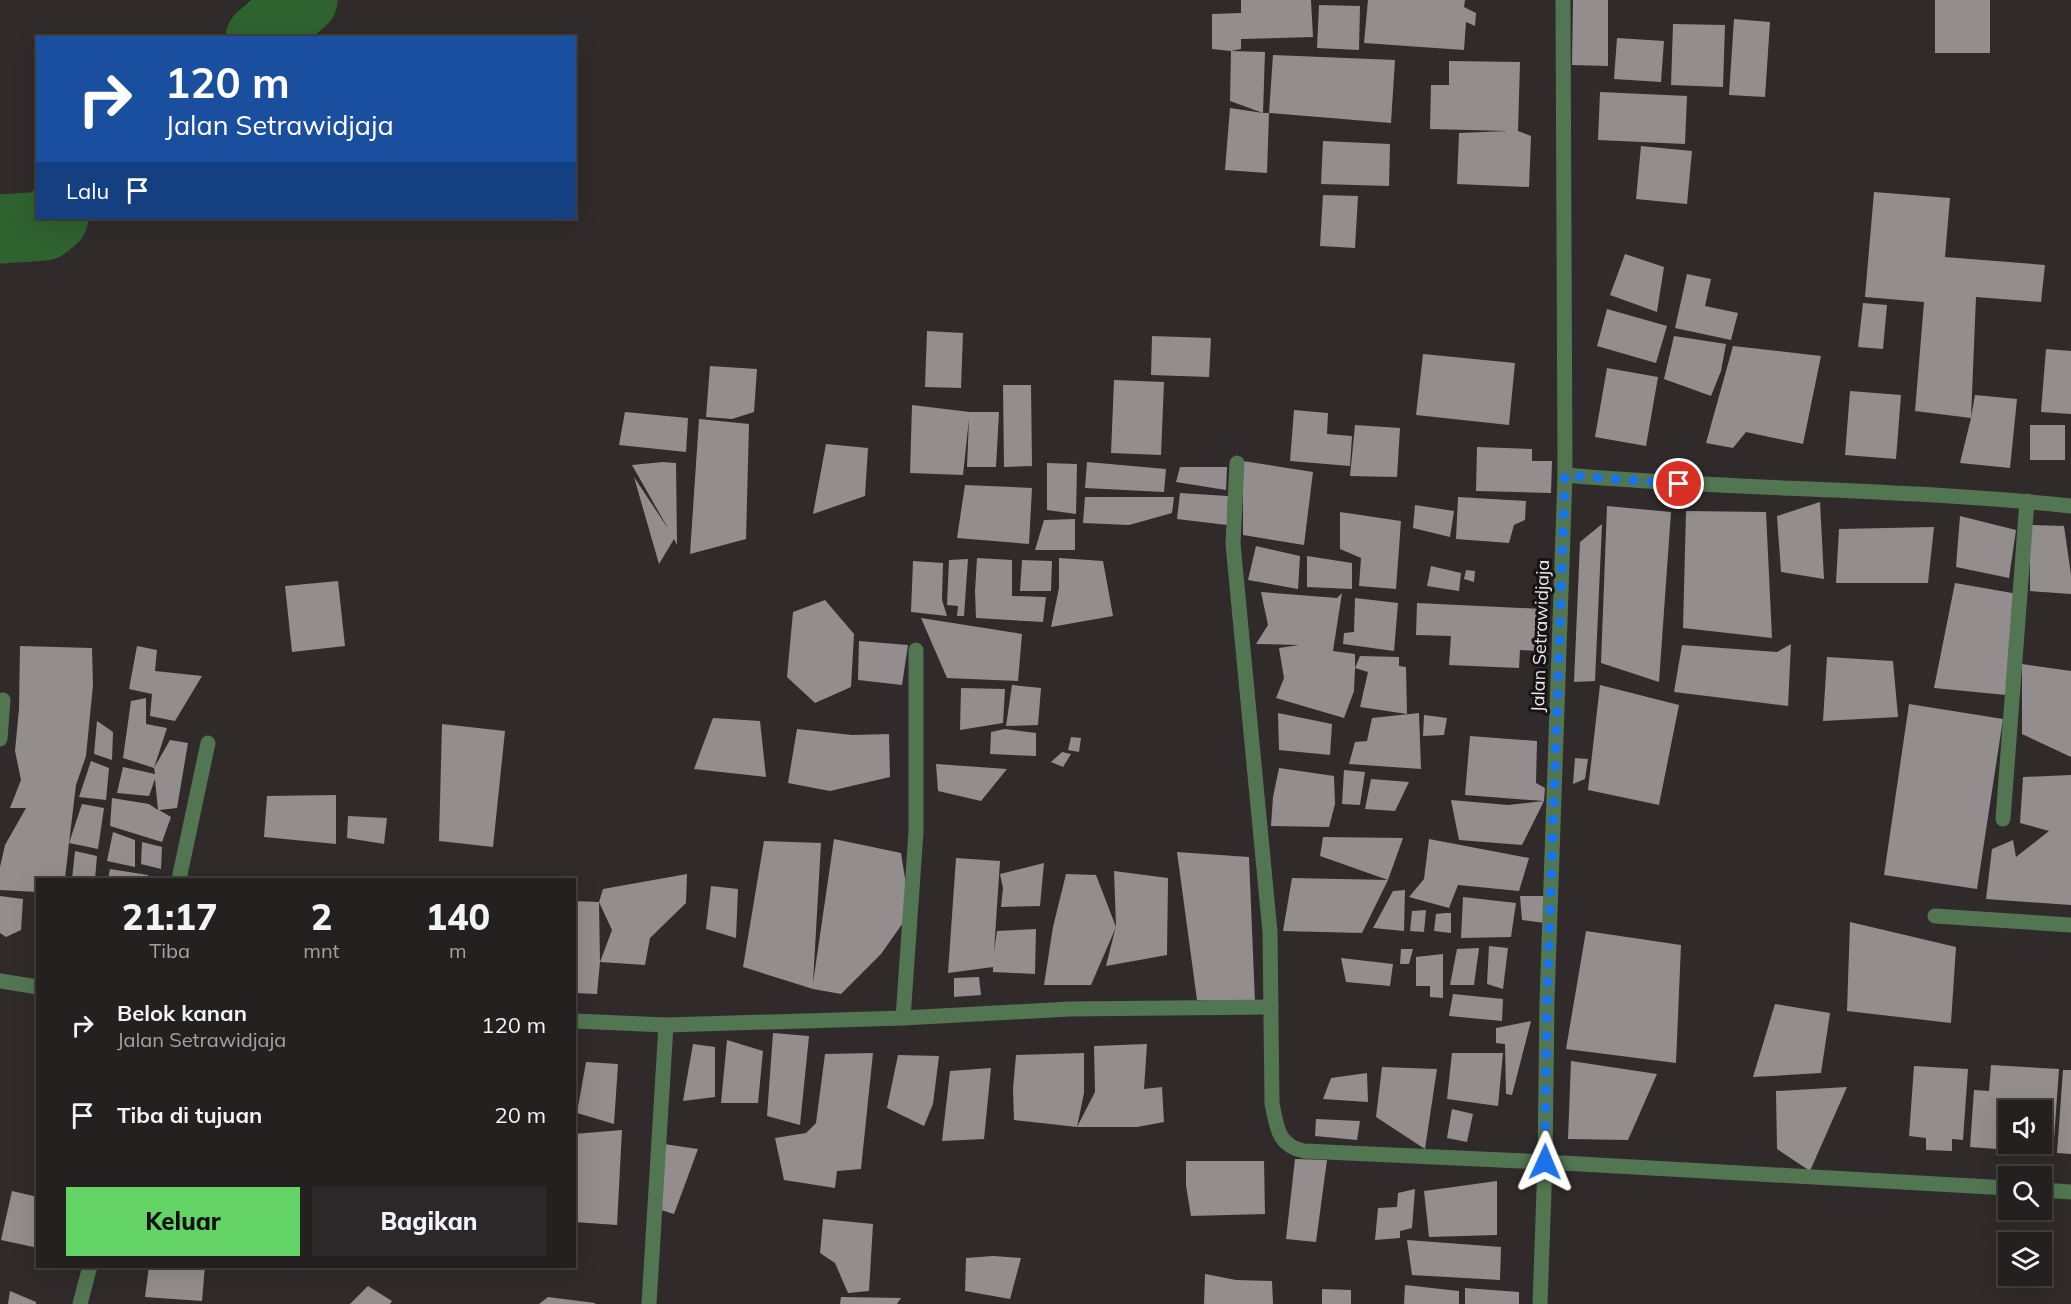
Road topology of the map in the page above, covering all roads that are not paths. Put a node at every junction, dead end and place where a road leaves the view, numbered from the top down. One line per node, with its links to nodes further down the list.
1 (1563, 0): 3 (street, Jalan Setrawidjaja)
2 (1237, 463): 16 (street)
3 (1565, 475): 4 (street); 20 (street, Jalan Setrawidjaja)
4 (2027, 501): 5 (street); 10 (street)
5 (2071, 506)
6 (916, 650): 17 (street)
7 (3, 700): 8 (street)
8 (0, 739)
9 (208, 743): 11 (street)
10 (2003, 819)
11 (179, 878)
12 (1935, 916): 13 (street)
13 (2071, 925)
14 (0, 981): 15 (street)
15 (36, 987)
16 (1271, 1007): 17 (street); 20 (street)
17 (903, 1018): 19 (street)
18 (576, 1021): 19 (street)
19 (666, 1025): 26 (street)
20 (1545, 1162): 21 (street); 27 (street, Jalan Setrawidjaja)
21 (1998, 1187)
22 (2052, 1191): 23 (street)
23 (2071, 1192)
24 (89, 1268): 25 (street)
25 (80, 1304)
26 (649, 1304)
27 (1540, 1304)

